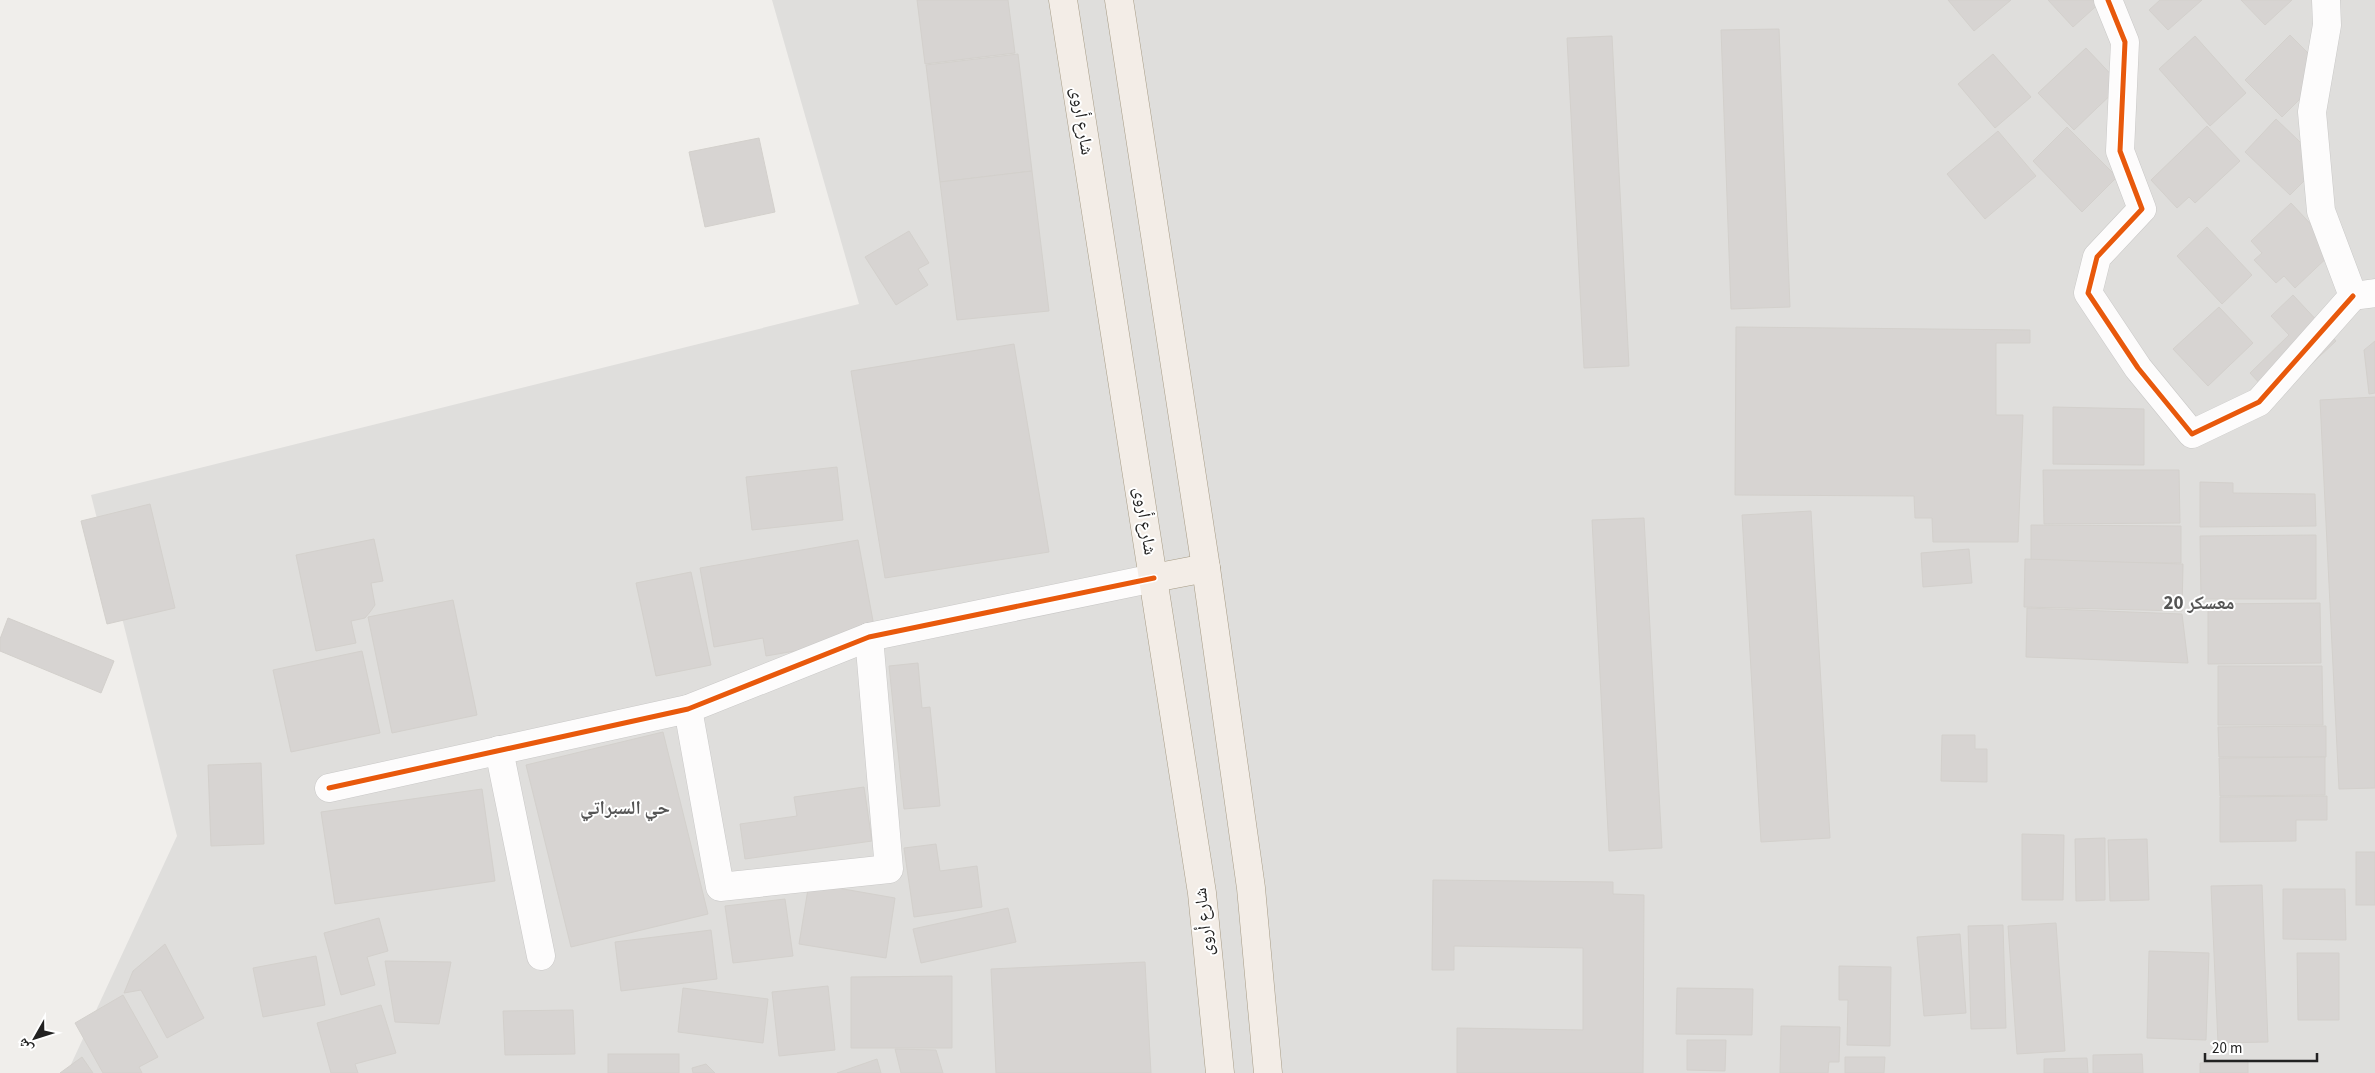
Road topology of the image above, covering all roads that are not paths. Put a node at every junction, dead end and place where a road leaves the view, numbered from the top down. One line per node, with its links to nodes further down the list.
1 (1063, 0): 7 (main road, شارع أروى)
2 (1119, 0): 6 (main road)
3 (2108, 0): 5 (street)
4 (2326, 0): 5 (street)
5 (2364, 294)
6 (1206, 568): 7 (main road); 14 (main road)
7 (1154, 578): 8 (street); 13 (main road, شارع أروى)
8 (870, 637): 9 (street); 9 (street)
9 (688, 709): 10 (street)
10 (499, 750): 11 (street); 12 (street)
11 (329, 788)
12 (541, 956)
13 (1220, 1073)
14 (1268, 1073)

